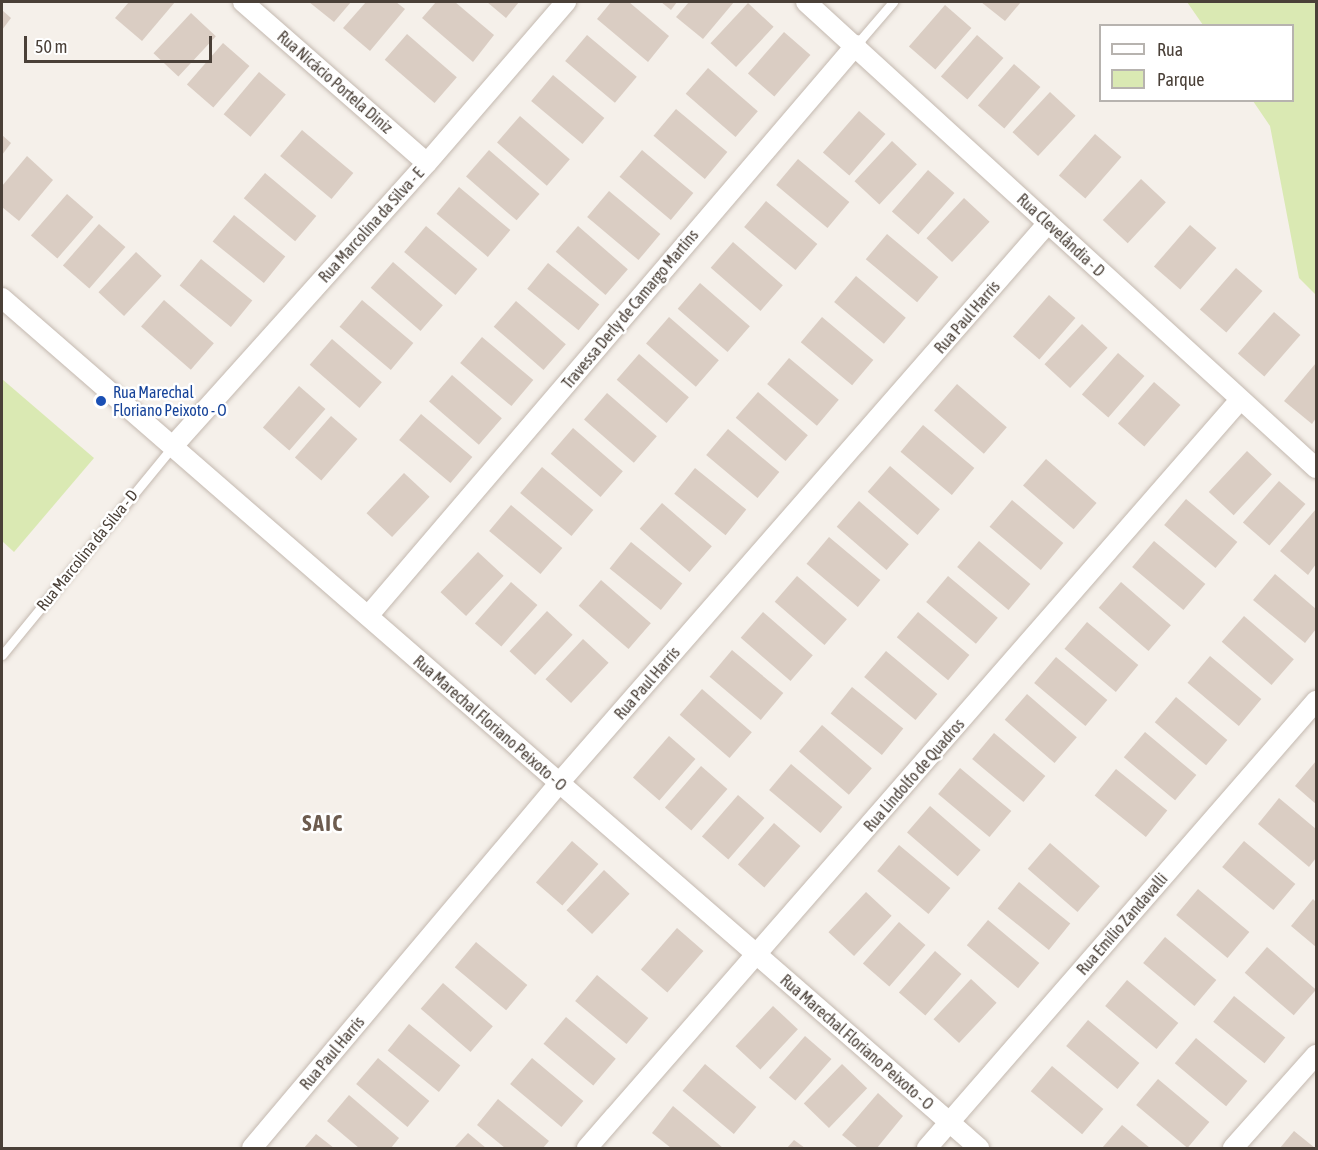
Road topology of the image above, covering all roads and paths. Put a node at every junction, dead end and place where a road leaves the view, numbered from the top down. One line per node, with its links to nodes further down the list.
1 (243, 2): 6 (street, Rua Nicácio Portela Diniz)
2 (566, 2): 6 (street, Rua Marcolina da Silva - E)
3 (806, 2): 5 (street, Rua Clevelândia - D)
4 (893, 2): 5 (lane, Travessa Derly de Camargo Martins)
5 (856, 45): 7 (street, Rua Clevelândia - D); 12 (street, Travessa Derly de Camargo Martins)
6 (427, 163): 10 (street, Rua Marcolina da Silva - E)
7 (1048, 223): 9 (street, Rua Clevelândia - D); 15 (street, Rua Paul Harris)
8 (2, 298): 10 (street, Rua Marechal Floriano Peixoto - O)
9 (1239, 401): 11 (street, Rua Clevelândia - D); 16 (street, Rua Lindolfo de Quadros)
10 (173, 446): 12 (street, Rua Marechal Floriano Peixoto - O); 13 (lane, Rua Marcolina da Silva - D)
11 (1317, 468)
12 (368, 616): 15 (street, Rua Marechal Floriano Peixoto - O)
13 (2, 655)
14 (1317, 701): 18 (street, Rua Emílio Zandavalli)
15 (559, 783): 16 (street, Rua Marechal Floriano Peixoto - O); 19 (street, Rua Paul Harris)
16 (758, 955): 18 (street, Rua Marechal Floriano Peixoto - O); 20 (street, Rua Lindolfo de Quadros)
17 (1317, 1055): 23 (street)
18 (949, 1122): 21 (street, Rua Emílio Zandavalli); 22 (street, Rua Marechal Floriano Peixoto - O)
19 (252, 1149)
20 (586, 1149)
21 (927, 1149)
22 (979, 1149)
23 (1233, 1149)

